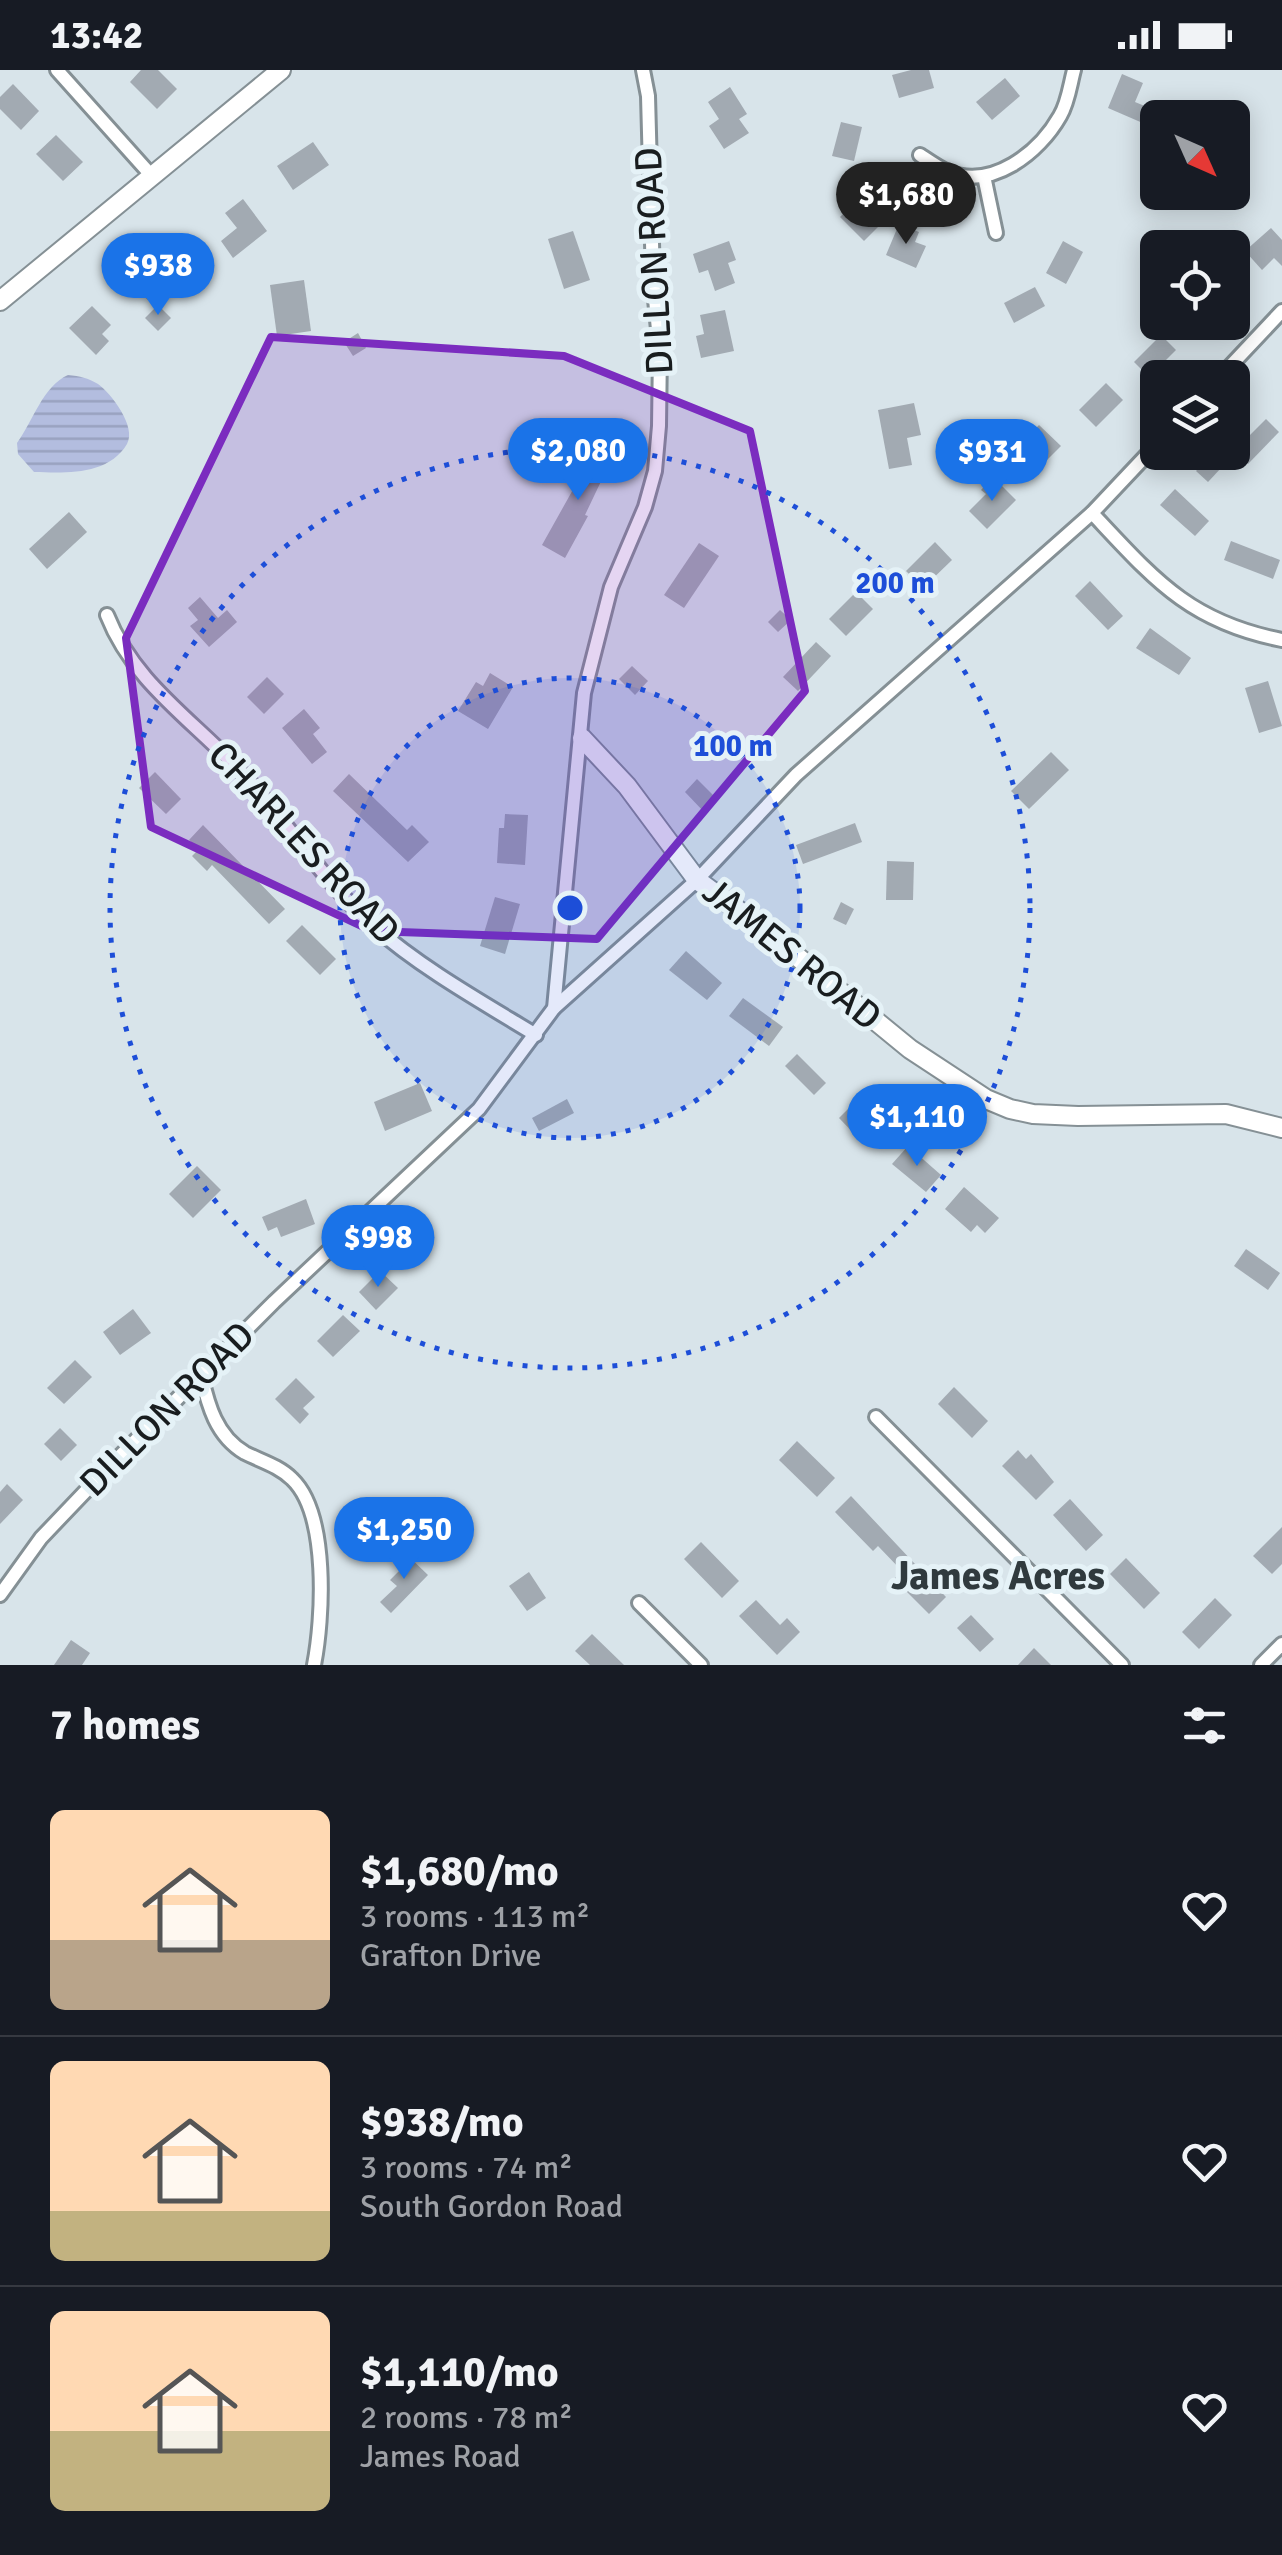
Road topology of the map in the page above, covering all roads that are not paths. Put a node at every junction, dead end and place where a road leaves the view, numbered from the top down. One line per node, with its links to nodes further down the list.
1 (57, 70): 6 (street)
2 (282, 70): 6 (street)
3 (643, 70): 16 (street, DILLON ROAD)
4 (1074, 70): 7 (street)
5 (920, 155): 7 (street)
6 (151, 176): 9 (street)
7 (984, 176): 8 (street)
8 (996, 233)
9 (0, 301)
10 (1282, 311): 11 (street)
11 (1236, 360)
12 (1140, 463): 13 (street)
13 (1092, 513): 15 (street); 17 (street)
14 (107, 616): 19 (street, CHARLES ROAD)
15 (1282, 640)
16 (582, 738): 17 (street, JAMES ROAD); 18 (street, DILLON ROAD)
17 (697, 880): 18 (street); 20 (street, JAMES ROAD)
18 (554, 1008): 19 (street, DILLON ROAD)
19 (536, 1035): 21 (street, DILLON ROAD)
20 (1282, 1128)
21 (201, 1375): 23 (street, DILLON ROAD); 26 (street)
22 (876, 1417): 28 (street)
23 (0, 1596)
24 (639, 1603): 27 (street)
25 (1282, 1644): 29 (street)
26 (314, 1665)
27 (700, 1665)
28 (1122, 1665)
29 (1261, 1665)

